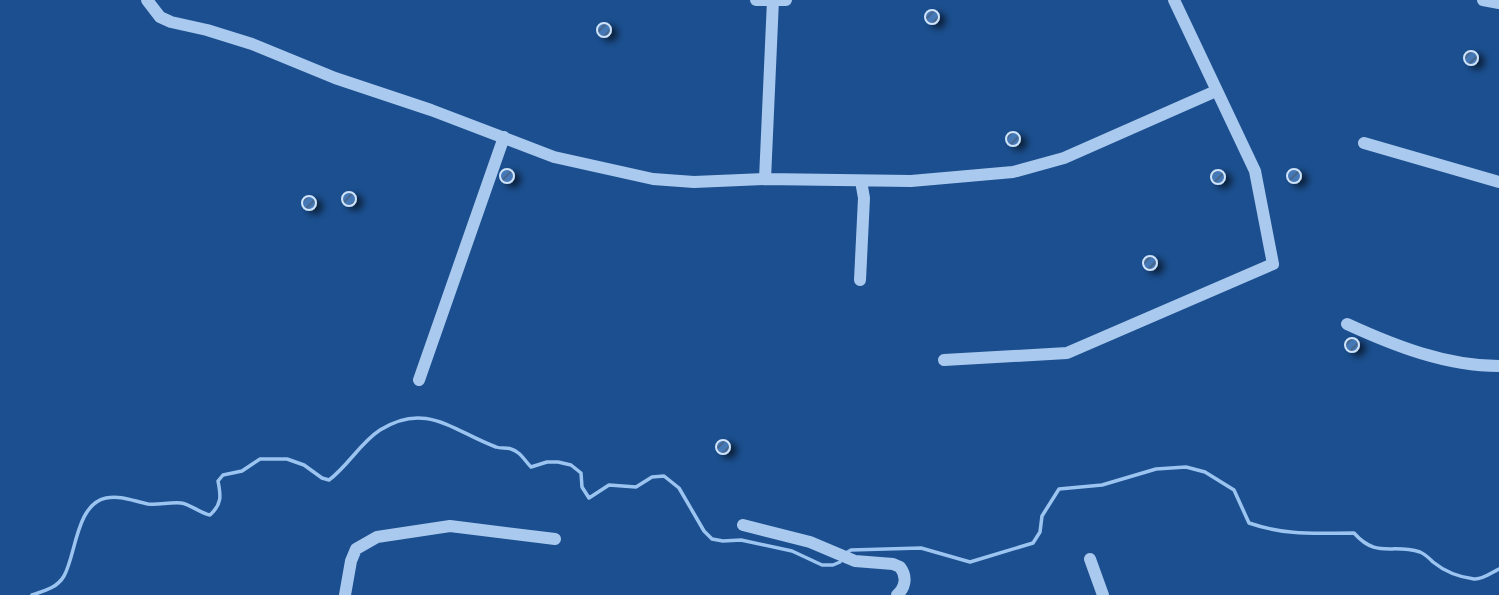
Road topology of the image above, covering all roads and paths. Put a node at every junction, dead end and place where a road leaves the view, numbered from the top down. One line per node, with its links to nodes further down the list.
1 (147, 0): 8 (street)
2 (755, 0): 5 (street)
3 (1174, 0): 7 (street)
4 (1483, 0): 6 (street)
5 (778, 1): 10 (street)
6 (1499, 3)
7 (1216, 91): 11 (street); 15 (street)
8 (504, 137): 10 (street); 17 (street)
9 (1364, 143): 12 (street)
10 (765, 179): 11 (street)
11 (861, 181): 13 (street)
12 (1499, 182)
13 (860, 280)
14 (1348, 324): 16 (street)
15 (944, 360)
16 (1499, 366)
17 (419, 380)
18 (743, 525): 22 (street)
19 (555, 539): 21 (street)
20 (1090, 559): 23 (street)
21 (345, 595)
22 (897, 595)
23 (1102, 595)

